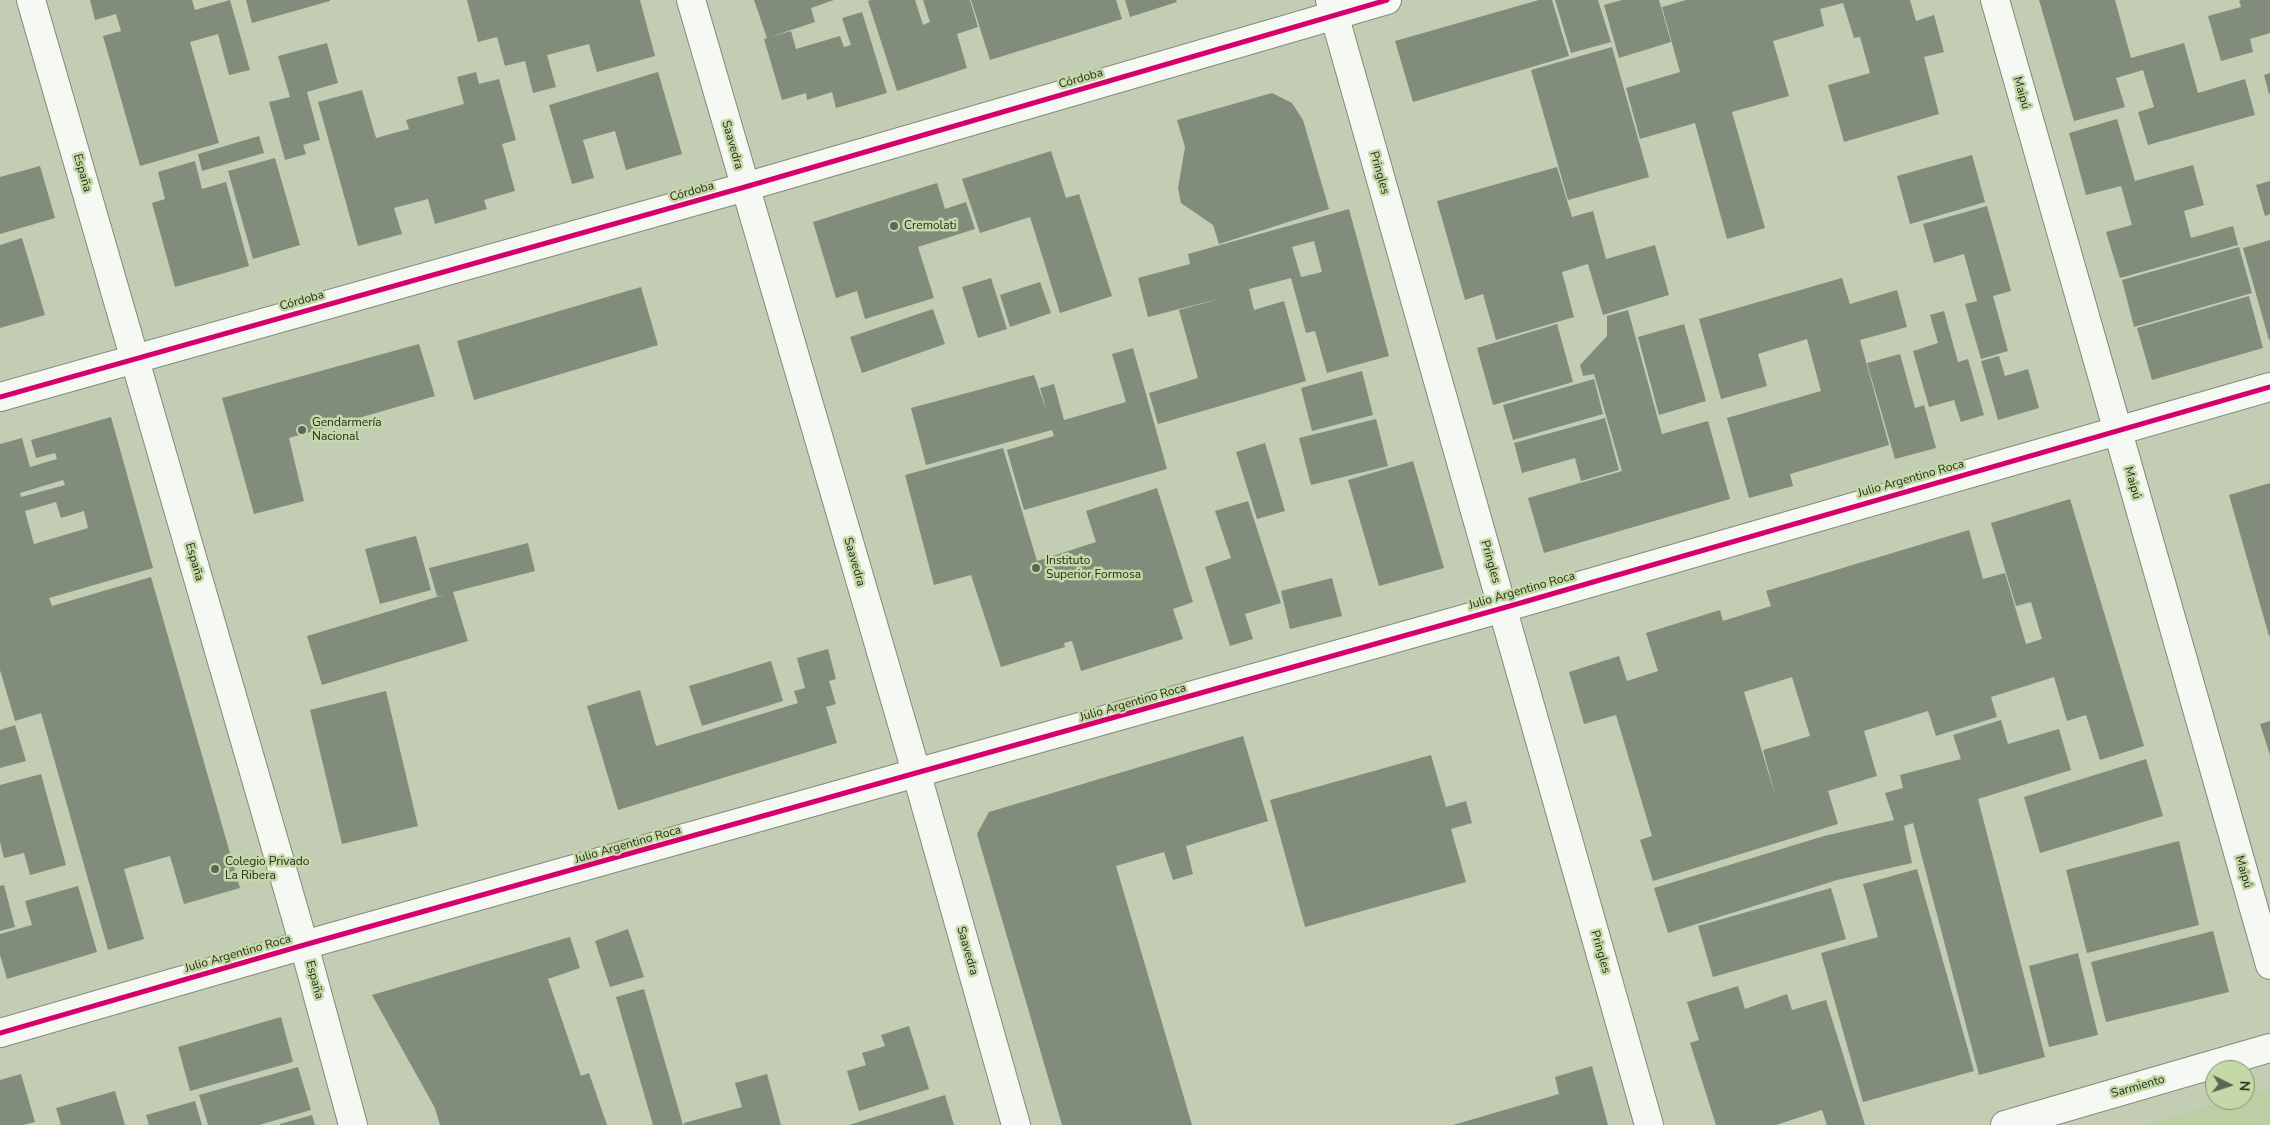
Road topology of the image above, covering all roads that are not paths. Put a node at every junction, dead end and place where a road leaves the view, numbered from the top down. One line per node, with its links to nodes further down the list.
1 (31, 0): 7 (street, España)
2 (691, 0): 6 (street, Saavedra)
3 (1387, 0): 5 (street, Córdoba)
4 (1995, 0): 10 (street, Maipú)
5 (1332, 8): 6 (street, Córdoba); 11 (street, Pringles)
6 (744, 187): 7 (street, Córdoba); 12 (street, Saavedra)
7 (136, 358): 9 (street, Córdoba); 13 (street, España)
8 (2270, 387): 10 (street, Julio Argentino Roca)
9 (0, 397)
10 (2117, 430): 11 (street, Julio Argentino Roca); 14 (street, Maipú)
11 (1503, 608): 12 (street, Julio Argentino Roca); 19 (street, Pringles)
12 (917, 775): 13 (street, Julio Argentino Roca); 18 (street, Saavedra)
13 (304, 946): 15 (street, Julio Argentino Roca); 17 (street, España)
14 (2270, 965)
15 (0, 1034)
16 (2270, 1048): 20 (street, Sarmiento)
17 (353, 1125)
18 (1016, 1125)
19 (1649, 1125)
20 (2005, 1125)

